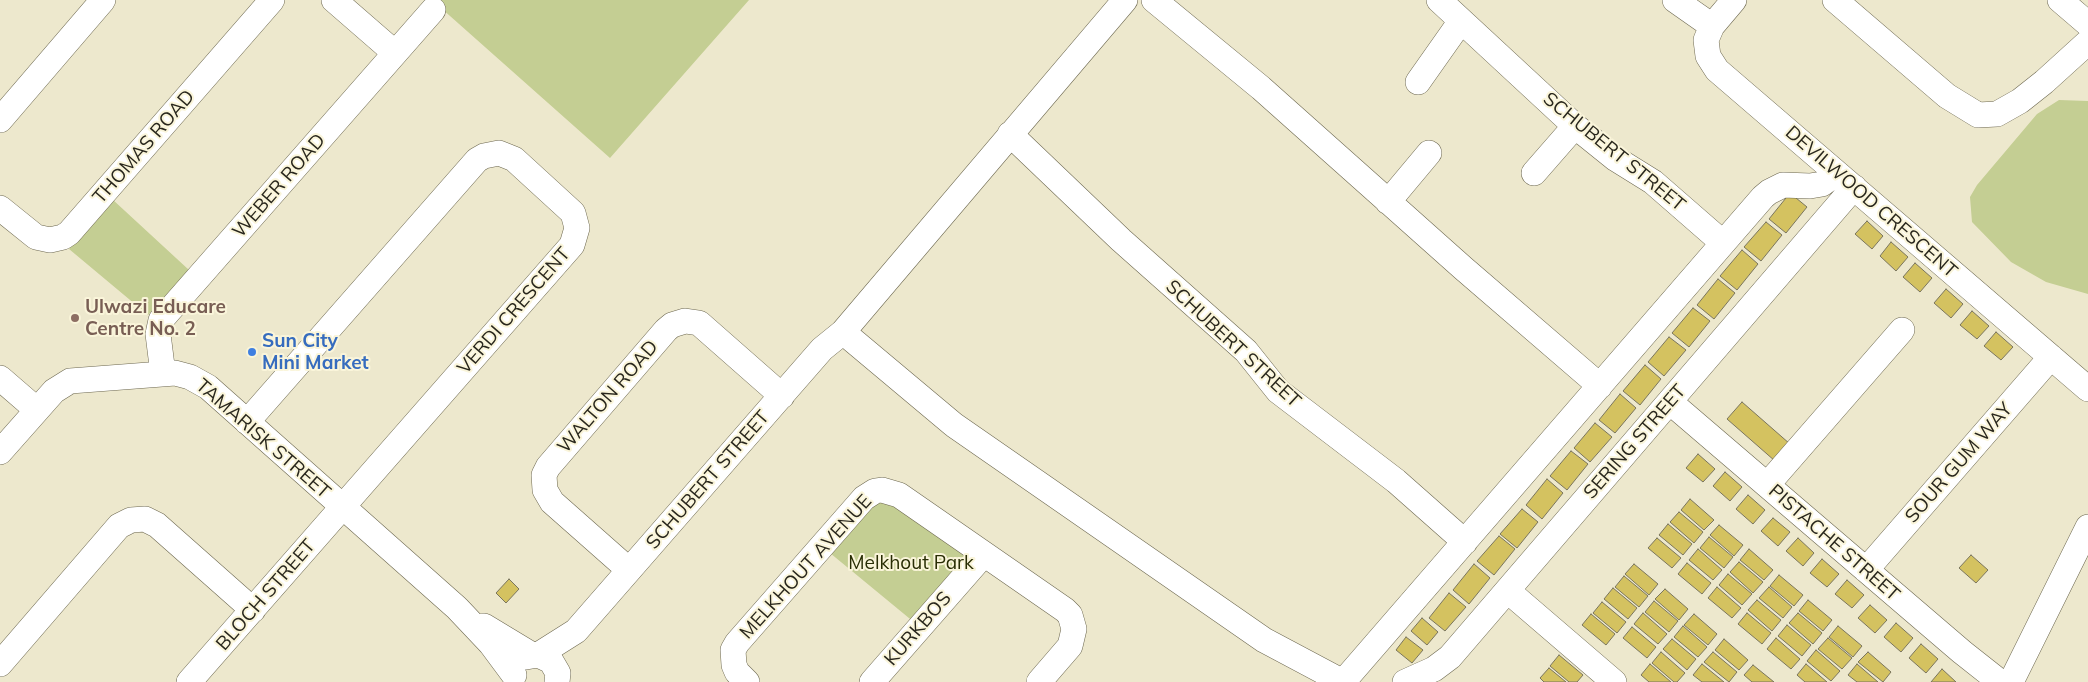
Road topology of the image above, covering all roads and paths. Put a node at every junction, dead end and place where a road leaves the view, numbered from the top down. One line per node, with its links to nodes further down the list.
1 (103, 0): 18 (street)
2 (272, 0): 25 (street, THOMAS ROAD)
3 (334, 0): 16 (street)
4 (1125, 0): 20 (street, SCHUBERT STREET)
5 (1154, 0): 24 (street)
6 (1439, 0): 12 (street, SCHUBERT STREET)
7 (1675, 0): 14 (street)
8 (1734, 0): 14 (street, DEVILWOOD CRESCENT)
9 (1835, 0): 15 (street)
10 (2060, 0): 13 (street)
11 (433, 10): 16 (street, WEBER ROAD)
12 (1461, 21): 17 (street); 19 (street, SCHUBERT STREET)
13 (2088, 24)
14 (1712, 26): 23 (street, DEVILWOOD CRESCENT)
15 (2088, 42)
16 (395, 53): 30 (street, WEBER ROAD)
17 (1418, 82)
18 (0, 120)
19 (1575, 126): 22 (street); 26 (street, SCHUBERT STREET)
20 (1010, 134): 28 (street, SCHUBERT STREET); 42 (street, SCHUBERT STREET)
21 (1429, 153): 24 (street)
22 (1534, 174)
23 (1845, 180): 26 (street); 29 (street, DEVILWOOD CRESCENT); 35 (street, SERING STREET)
24 (1388, 202): 32 (street)
25 (0, 208)
26 (1723, 243): 32 (street)
27 (1902, 330): 39 (street)
28 (843, 332): 34 (street, SCHUBERT STREET); 58 (street)
29 (2051, 357): 33 (street, DEVILWOOD CRESCENT); 45 (street, SOUR GUM WAY)
30 (163, 374): 36 (street, TAMARISK STREET); 37 (street, TAMARISK STREET)
31 (0, 378): 36 (street)
32 (1600, 386): 42 (street)
33 (2088, 389)
34 (782, 396): 44 (street, SCHUBERT STREET); 44 (street, WALTON ROAD)
35 (1670, 402): 39 (street, PISTACHE STREET); 46 (street, SERING STREET)
36 (37, 410): 38 (street, TAMARISK STREET)
37 (247, 422): 40 (street, TAMARISK STREET); 40 (street, VERDI CRESCENT)
38 (0, 452)
39 (1767, 485): 45 (street, PISTACHE STREET)
40 (343, 507): 47 (street, TAMARISK STREET); 48 (street, BLOCH STREET)
41 (2088, 527): 62 (street)
42 (1465, 542): 58 (street)
43 (984, 554): 55 (street, MELKHOUT AVENUE); 56 (street, KURKBOS); 57 (street, MELKHOUT AVENUE)
44 (629, 570): 49 (street, SCHUBERT STREET)
45 (1866, 570): 61 (street, PISTACHE STREET)
46 (1508, 590): 59 (street, SERING STREET); 60 (street)
47 (457, 608): 50 (street, TAMARISK STREET); 53 (street, TAMARISK STREET)
48 (253, 610): 51 (street); 54 (street, BLOCH STREET)
49 (576, 631): 50 (street, SCHUBERT STREET); 52 (street, SCHUBERT STREET)
50 (535, 655): 52 (street, TAMARISK STREET); 53 (street, SCHUBERT STREET)
51 (0, 664)
52 (558, 679)
53 (514, 680)
54 (189, 682)
55 (747, 682)
56 (872, 682)
57 (1039, 682)
58 (1343, 682)
59 (1405, 682)
60 (1614, 682)
61 (2000, 682)
62 (2011, 682)

